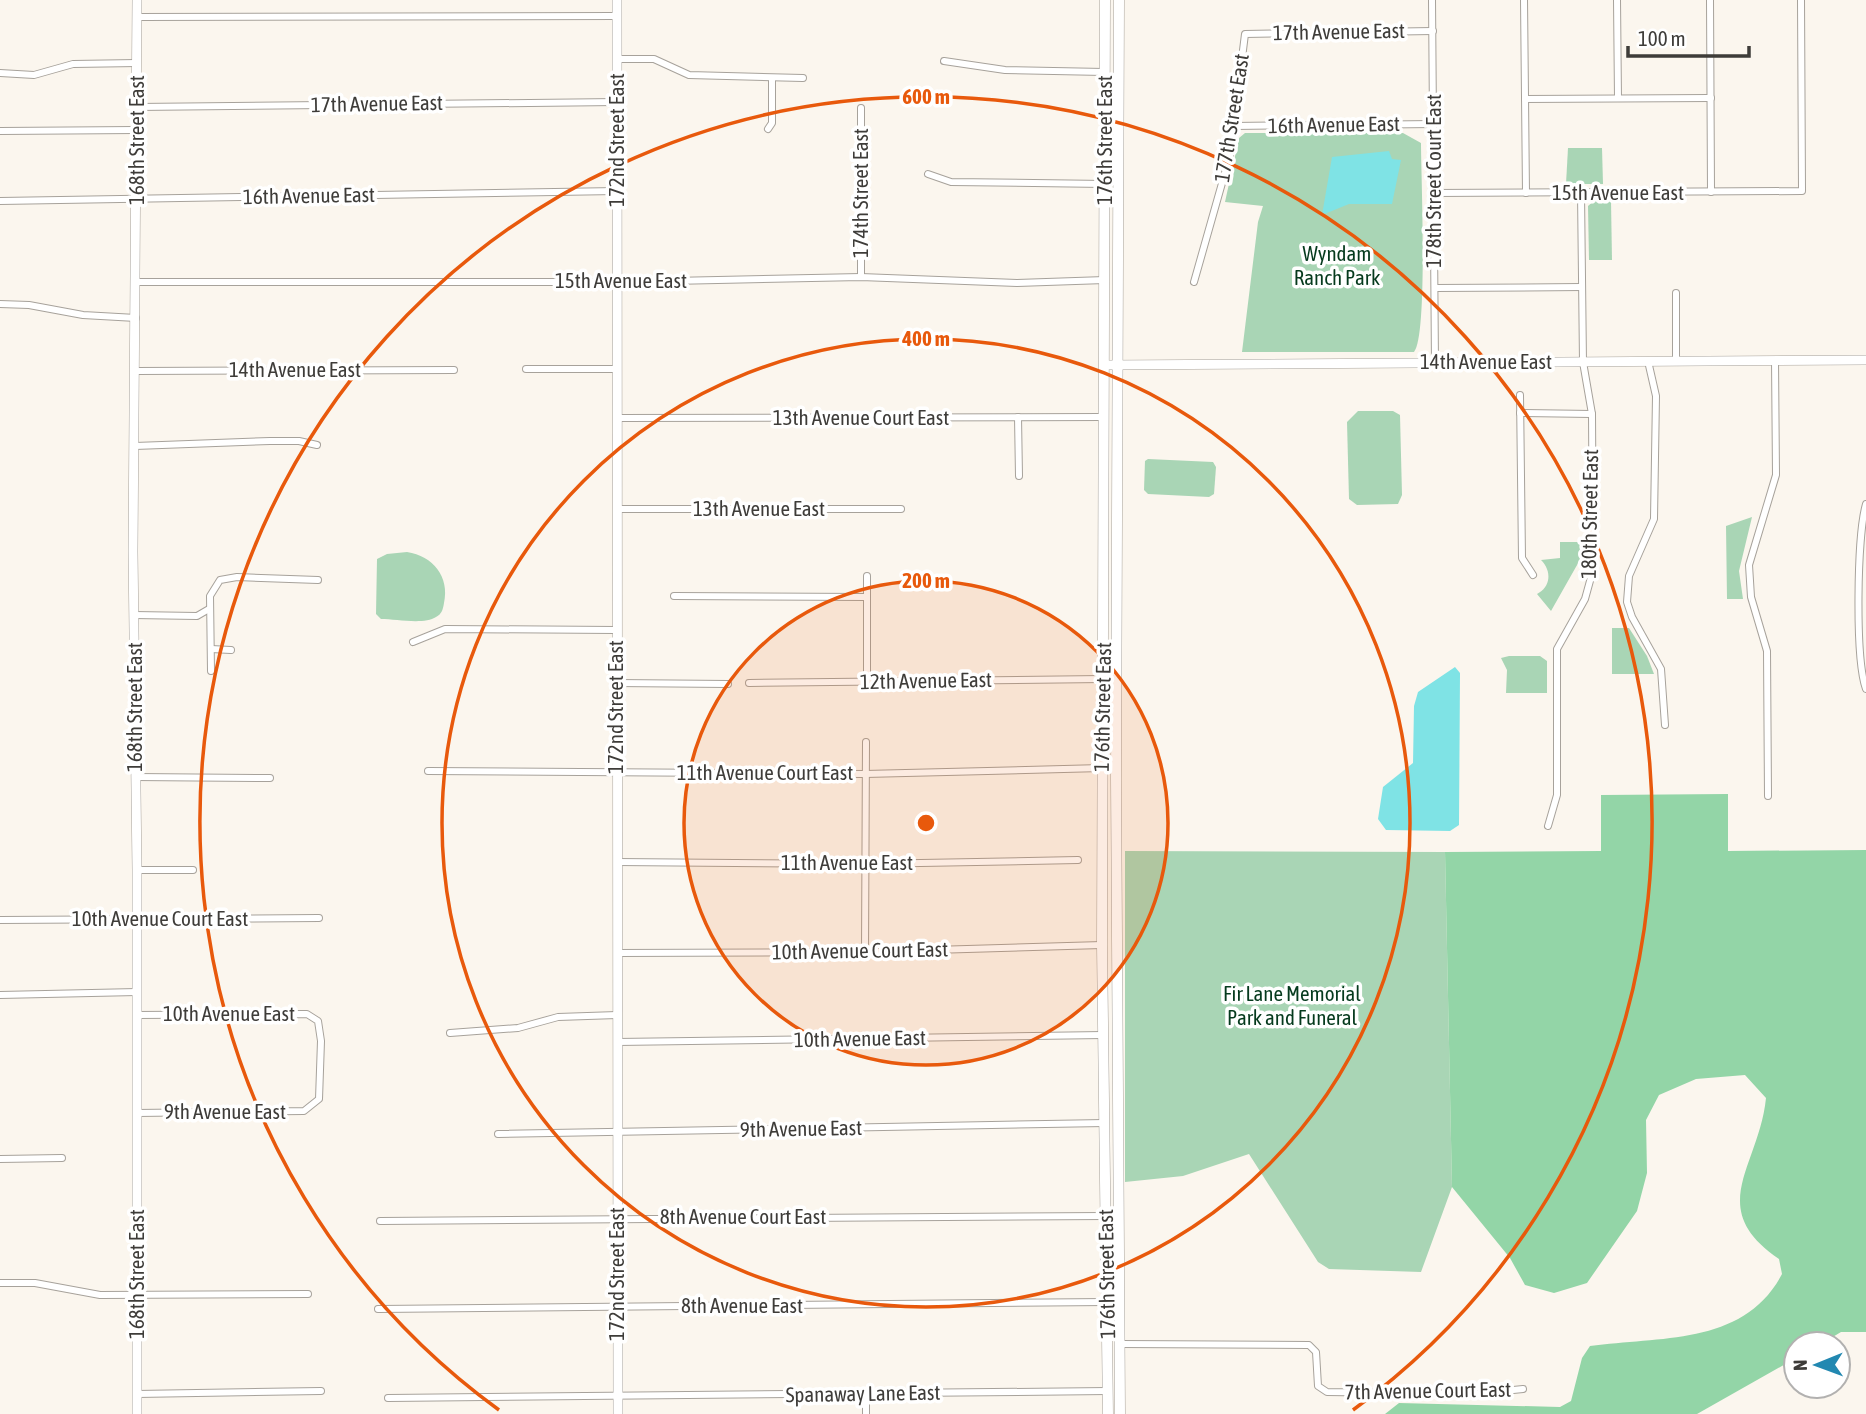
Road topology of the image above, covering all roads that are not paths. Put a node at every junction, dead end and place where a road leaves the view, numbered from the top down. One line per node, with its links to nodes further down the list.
1 (137, 0): 11 (street, 168th Street East)
2 (617, 0): 10 (street, 172nd Street East)
3 (1105, 0): 17 (main road, 176th Street East)
4 (1119, 0): 27 (main road, 176th Street East)
5 (1432, 0): 12 (street, 178th Street Court East)
6 (1524, 0): 22 (street)
7 (1618, 0): 23 (street)
8 (1710, 0): 21 (street)
9 (1801, 0): 37 (street, 15th Avenue East)
10 (617, 16): 11 (street); 14 (street, 172nd Street East)
11 (137, 17): 16 (street, 168th Street East)
12 (1433, 31): 13 (street, 17th Avenue East); 29 (street, 178th Street Court East)
13 (1245, 34): 30 (street, 177th Street East)
14 (617, 58): 19 (street); 24 (street, 172nd Street East)
15 (944, 61): 17 (street)
16 (137, 63): 18 (street); 25 (street, 168th Street East)
17 (1104, 72): 28 (main road, 176th Street East)
18 (0, 73)
19 (772, 78): 20 (street); 31 (street)
20 (803, 78)
21 (1711, 98): 23 (street); 37 (street)
22 (1525, 99): 23 (street); 38 (street)
23 (1618, 99)
24 (617, 102): 25 (street, 17th Avenue East); 36 (street, 172nd Street East)
25 (137, 107): 32 (street, 168th Street East)
26 (861, 108): 43 (street, 174th Street East)
27 (1119, 123): 28 (main road); 59 (main road, 176th Street East)
28 (1105, 124): 35 (main road, 176th Street East)
29 (1434, 124): 30 (street, 16th Avenue East); 40 (street, 178th Street Court East)
30 (1234, 126): 47 (street, 177th Street East)
31 (768, 129)
32 (136, 130): 33 (street); 41 (street, 168th Street East)
33 (0, 131)
34 (928, 174): 35 (street)
35 (1105, 184): 45 (main road, 176th Street East)
36 (617, 191): 41 (street, 16th Avenue East); 44 (street, 172nd Street East)
37 (1711, 192): 39 (street, 15th Avenue East)
38 (1526, 193): 39 (street, 15th Avenue East); 40 (street, 15th Avenue East)
39 (1581, 193): 48 (street, 180th Street East)
40 (1434, 194): 49 (street, 178th Street Court East)
41 (137, 199): 42 (street, 16th Avenue East); 46 (street, 168th Street East)
42 (0, 201)
43 (861, 277): 44 (street, 15th Avenue East); 45 (street, 15th Avenue East)
44 (617, 280): 46 (street, 15th Avenue East); 62 (street, 172nd Street East)
45 (1105, 280): 60 (main road, 176th Street East)
46 (137, 282): 52 (street, 168th Street East)
47 (1194, 282)
48 (1582, 287): 49 (street); 57 (street, 180th Street East)
49 (1435, 288): 58 (street, 178th Street Court East)
50 (1676, 293): 56 (street)
51 (0, 304): 52 (street)
52 (136, 318): 64 (street, 168th Street East)
53 (1775, 360): 54 (street, 14th Avenue East); 56 (street, 14th Avenue East); 105 (street)
54 (1866, 360)
55 (1648, 361): 56 (street, 14th Avenue East); 57 (street, 14th Avenue East); 97 (street)
56 (1676, 361)
57 (1583, 362): 58 (street, 14th Avenue East); 67 (street, 180th Street East)
58 (1435, 363): 59 (street, 14th Avenue East)
59 (1119, 364): 60 (street, 14th Avenue East); 77 (main road, 176th Street East)
60 (1106, 365): 69 (main road, 176th Street East)
61 (526, 369): 62 (street)
62 (617, 369): 70 (street, 172nd Street East)
63 (454, 370): 64 (street, 14th Avenue East)
64 (136, 371): 71 (street, 168th Street East)
65 (1520, 395): 66 (street)
66 (1520, 414): 67 (street); 79 (street)
67 (1592, 414): 106 (street, 180th Street East)
68 (1018, 416): 69 (street, 13th Avenue Court East); 70 (street, 13th Avenue Court East); 73 (street)
69 (1104, 416): 77 (main road); 91 (main road, 176th Street East)
70 (617, 418): 75 (street, 172nd Street East)
71 (135, 446): 72 (street); 85 (street, 168th Street East)
72 (317, 446)
73 (1019, 476)
74 (1866, 504): 78 (street)
75 (617, 509): 76 (street, 13th Avenue East); 86 (street, 172nd Street East)
76 (901, 509)
77 (1117, 514): 107 (main road, 176th Street East)
78 (1863, 548): 96 (street)
79 (1533, 575)
80 (867, 576): 83 (street)
81 (318, 580): 84 (street)
82 (674, 596): 83 (street)
83 (867, 597): 92 (street)
84 (209, 609): 85 (street); 88 (street)
85 (134, 615): 103 (street, 168th Street East)
86 (616, 630): 87 (street); 93 (street, 172nd Street East)
87 (413, 642)
88 (211, 649): 89 (street); 90 (street)
89 (231, 650)
90 (211, 671)
91 (1103, 679): 92 (street, 12th Avenue East); 99 (main road, 176th Street East)
92 (867, 682): 94 (street, 12th Avenue East)
93 (616, 683): 95 (street); 101 (street, 172nd Street East)
94 (749, 683)
95 (729, 684)
96 (1866, 689)
97 (1665, 725)
98 (866, 742): 102 (street)
99 (1102, 768): 102 (street, 11th Avenue Court East); 107 (main road); 116 (main road, 176th Street East)
100 (428, 771): 101 (street, 11th Avenue Court East)
101 (616, 773): 102 (street, 11th Avenue Court East); 109 (street, 172nd Street East)
102 (865, 774): 110 (street)
103 (135, 776): 104 (street); 111 (street, 168th Street East)
104 (270, 778)
105 (1768, 796)
106 (1548, 826)
107 (1116, 838): 136 (main road, 176th Street East)
108 (1078, 860): 110 (street, 11th Avenue East)
109 (617, 862): 110 (street, 11th Avenue East); 118 (street, 172nd Street East)
110 (864, 864): 117 (street)
111 (137, 870): 112 (street); 114 (street, 168th Street East)
112 (193, 870)
113 (319, 918): 114 (street, 10th Avenue Court East)
114 (137, 919): 115 (street, 10th Avenue Court East); 119 (street, 168th Street East)
115 (0, 920)
116 (1102, 945): 117 (street, 10th Avenue Court East); 124 (main road, 176th Street East)
117 (865, 952): 118 (street, 10th Avenue Court East)
118 (617, 953): 122 (street, 172nd Street East)
119 (137, 992): 120 (street, 10th Avenue East); 121 (street, 168th Street East)
120 (0, 995)
121 (137, 1015): 126 (street, 10th Avenue East); 127 (street, 168th Street East)
122 (617, 1015): 123 (street); 125 (street, 172nd Street East)
123 (450, 1033)
124 (1103, 1035): 125 (street, 10th Avenue East); 128 (main road, 176th Street East)
125 (617, 1042): 129 (street, 172nd Street East)
126 (312, 1107): 127 (street, 9th Avenue East)
127 (137, 1113): 138 (street, 168th Street East)
128 (1105, 1123): 129 (street, 9th Avenue East); 133 (main road, 176th Street East)
129 (617, 1131): 130 (street, 9th Avenue East); 134 (street, 172nd Street East)
130 (498, 1134)
131 (62, 1158): 132 (street)
132 (0, 1159)
133 (1107, 1216): 134 (street, 8th Avenue Court East); 136 (main road); 140 (main road, 176th Street East)
134 (617, 1218): 135 (street, 8th Avenue Court East); 141 (street, 172nd Street East)
135 (380, 1221)
136 (1119, 1275): 143 (main road, 176th Street East)
137 (0, 1283): 138 (street)
138 (138, 1294): 139 (street); 148 (street, 168th Street East)
139 (308, 1294)
140 (1107, 1302): 141 (street, 8th Avenue East); 144 (main road); 147 (main road, 176th Street East)
141 (618, 1307): 142 (street, 8th Avenue East); 150 (street, 172nd Street East)
142 (378, 1309)
143 (1120, 1344): 144 (main road, 176th Street East); 145 (street, 7th Avenue Court East)
144 (1120, 1364): 156 (main road, 176th Street East)
145 (1523, 1389)
146 (321, 1391): 148 (street)
147 (1108, 1391): 149 (street, Spanaway Lane East); 155 (main road, 176th Street East)
148 (137, 1394): 152 (street, 168th Street East)
149 (866, 1394): 150 (street, Spanaway Lane East); 154 (street)
150 (618, 1396): 151 (street, Spanaway Lane East); 153 (street, 172nd Street East)
151 (388, 1398)
152 (137, 1414)
153 (618, 1414)
154 (866, 1414)
155 (1108, 1414)
156 (1120, 1414)

